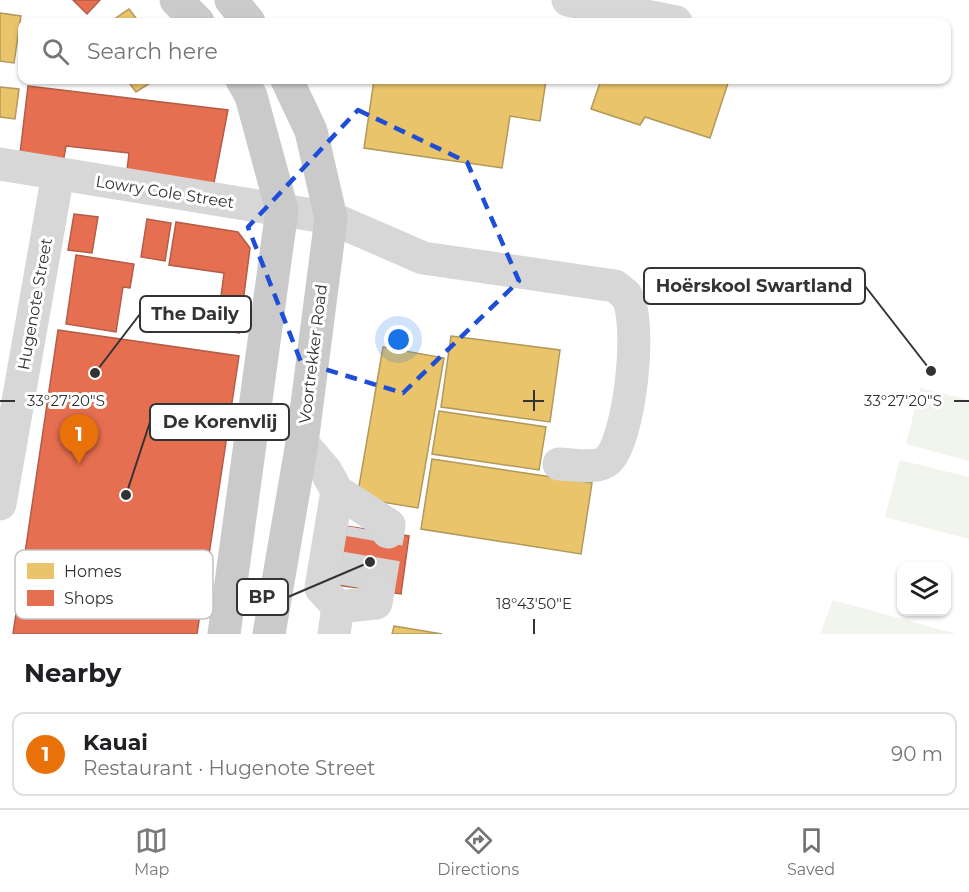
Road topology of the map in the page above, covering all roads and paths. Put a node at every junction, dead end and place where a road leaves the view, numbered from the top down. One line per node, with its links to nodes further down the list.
1 (231, 0): 3 (main road)
2 (567, 0): 4 (street)
3 (246, 18)
4 (656, 18)
5 (245, 84): 9 (main road)
6 (289, 84): 10 (main road, Voortrekker Road)
7 (0, 164): 8 (street, Lowry Cole Street)
8 (58, 174): 9 (street, Lowry Cole Street); 14 (street, Hugenote Street)
9 (282, 210): 10 (street, Lowry Cole Street); 17 (main road)
10 (331, 218): 11 (main road, Voortrekker Road); 12 (street, Lowry Cole Street)
11 (302, 443): 13 (street); 18 (main road, Voortrekker Road)
12 (560, 464)
13 (337, 491): 15 (street); 16 (street)
14 (0, 504)
15 (373, 524)
16 (351, 605)
17 (224, 634)
18 (269, 634)

